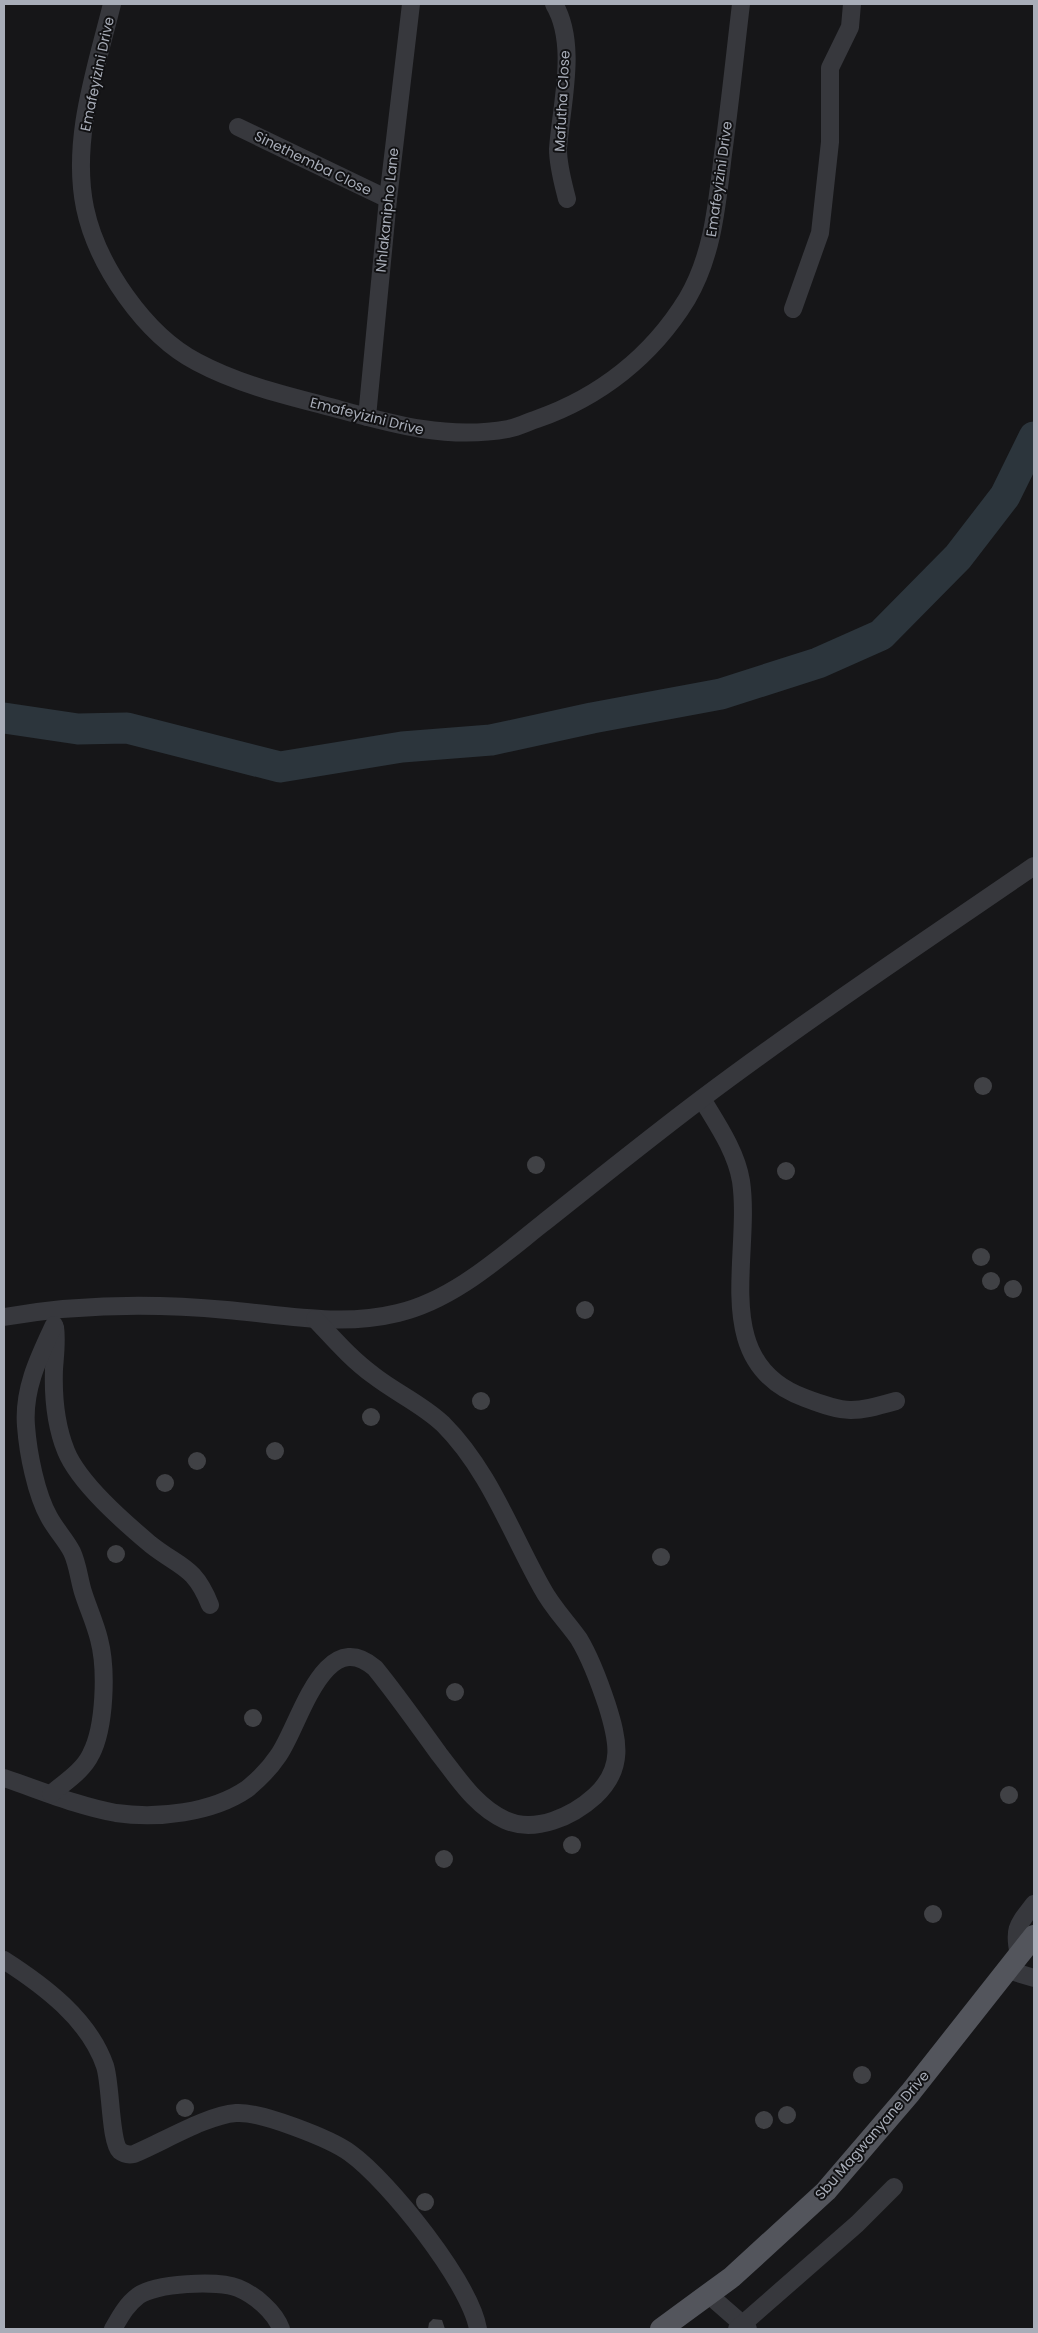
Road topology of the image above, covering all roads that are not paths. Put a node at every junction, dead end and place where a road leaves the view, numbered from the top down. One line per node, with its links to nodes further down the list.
1 (112, 4): 10 (street, Emafeyizini Drive)
2 (411, 4): 7 (street, Nhlakanipho Lane)
3 (554, 4): 8 (street, Mafutha Close)
4 (741, 4): 10 (street, Emafeyizini Drive)
5 (852, 4): 9 (street)
6 (238, 127): 7 (street, Sinethemba Close)
7 (388, 199): 10 (street, Nhlakanipho Lane)
8 (567, 199)
9 (793, 308)
10 (367, 417)
11 (1034, 866): 12 (street)
12 (702, 1099): 15 (street); 16 (street)
13 (4, 1317): 14 (street)
14 (53, 1317): 15 (street); 17 (street); 19 (street)
15 (315, 1319): 19 (street)
16 (896, 1402)
17 (210, 1605)
18 (4, 1778): 19 (street)
19 (51, 1794)
20 (1034, 1904): 23 (street)
21 (1034, 1936): 23 (main road, Sbu Magwanyane Drive)
22 (4, 1960): 30 (street)
23 (1013, 1963): 24 (street); 26 (main road, Sbu Magwanyane Drive)
24 (1034, 1978)
25 (894, 2187): 27 (street)
26 (709, 2296): 27 (street); 31 (main road, Sbu Magwanyane Drive)
27 (742, 2327)
28 (113, 2329): 29 (street)
29 (281, 2329)
30 (478, 2329)
31 (661, 2329)

